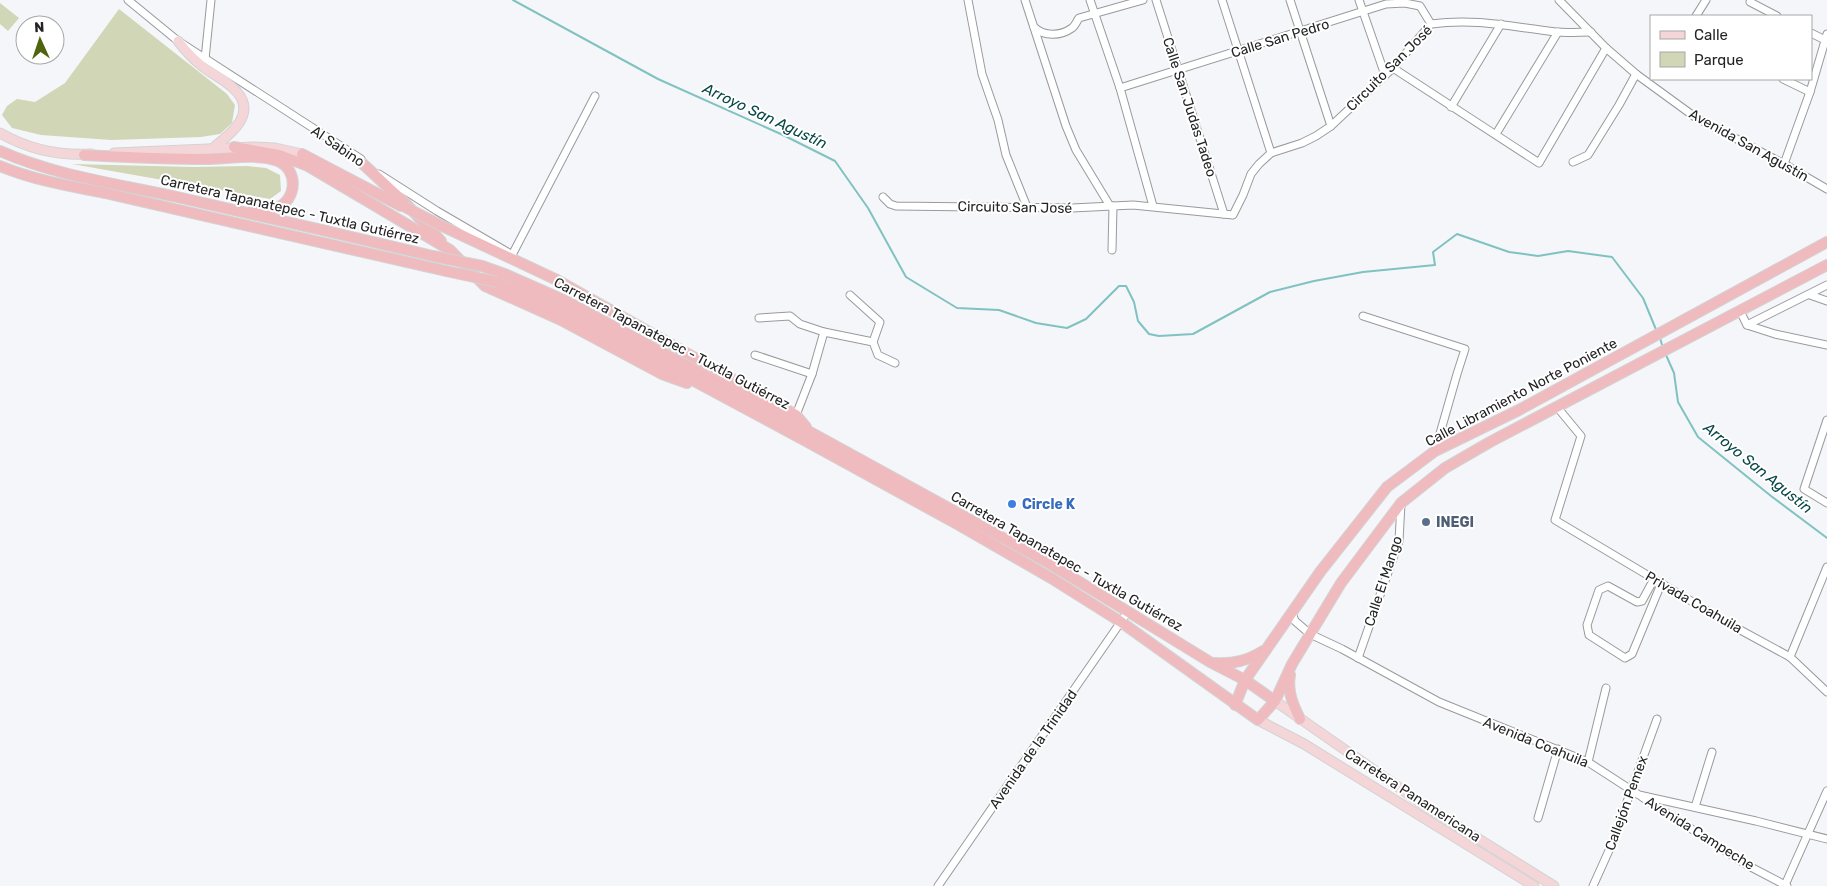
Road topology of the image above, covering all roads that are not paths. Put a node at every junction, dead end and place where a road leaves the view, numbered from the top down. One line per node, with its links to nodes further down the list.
1 (128, 0): 27 (street, Al Sabino)
2 (211, 0): 30 (street)
3 (968, 0): 60 (street)
4 (1024, 0): 21 (street)
5 (1090, 0): 16 (street)
6 (1142, 0): 16 (street)
7 (1156, 0): 32 (street, Calle San Judas Tadeo)
8 (1222, 0): 29 (street)
9 (1290, 0): 22 (street)
10 (1359, 0): 15 (street)
11 (1559, 0): 24 (street, Avenida San Agustín)
12 (1706, 0): 17 (street)
13 (1750, 2): 18 (street)
14 (1422, 3): 15 (street, Calle San Pedro); 19 (street, Calle San Pedro)
15 (1362, 12): 22 (street, Calle San Pedro); 35 (street)
16 (1095, 14): 21 (street); 38 (street)
17 (1697, 15)
18 (1775, 15)
19 (1431, 24): 20 (street, Circuito San José); 31 (street, Circuito San José)
20 (1501, 24): 23 (street, Circuito San José); 41 (street)
21 (1032, 26): 58 (street)
22 (1300, 32): 29 (street, Calle San Pedro); 42 (street)
23 (1558, 32): 24 (street, Circuito San José); 44 (street)
24 (1591, 32): 28 (street, Avenida San Agustín)
25 (1812, 33): 26 (street)
26 (1826, 39): 39 (street)
27 (178, 41): 30 (street, Al Sabino); 46 (main road)
28 (1606, 48): 33 (street, Avenida San Agustín); 44 (street)
29 (1238, 51): 32 (street, Calle San Pedro); 49 (street)
30 (205, 59): 52 (street, Al Sabino)
31 (1393, 68): 35 (street, Circuito San José); 41 (street)
32 (1178, 70): 38 (street, Calle San Pedro); 61 (street, Calle San Judas Tadeo)
33 (1636, 74): 36 (street, Avenida San Agustín); 51 (street)
34 (1650, 74): 36 (street)
35 (1385, 75): 42 (street, Circuito San José)
36 (1645, 80): 53 (street, Avenida San Agustín)
37 (1785, 80): 39 (street)
38 (1120, 88): 59 (street)
39 (1810, 92): 53 (street)
40 (595, 96): 65 (street)
41 (1451, 106): 44 (street)
42 (1331, 126): 49 (street, Circuito San José)
43 (0, 134): 50 (main road)
44 (1496, 134)
45 (234, 147): 46 (main road); 48 (main road); 63 (highway)
46 (213, 148): 50 (main road)
47 (0, 151): 57 (highway, Carretera Tapanatepec - Tuxtla Gutiérrez)
48 (302, 154): 67 (highway, bridge)
49 (1272, 154): 61 (street, Circuito San José)
50 (84, 155): 57 (highway)
51 (1573, 162)
52 (362, 163): 63 (highway); 65 (street, Al Sabino)
53 (1784, 164): 55 (street, Avenida San Agustín)
54 (0, 166): 82 (highway, Carretera Tapanatepec - Tuxtla Gutiérrez, bridge)
55 (1827, 189)
56 (883, 197): 60 (street, Circuito San José)
57 (220, 206): 86 (highway, Carretera Tapanatepec - Tuxtla Gutiérrez, bridge)
58 (1112, 206): 59 (street, Circuito San José); 60 (street, Circuito San José); 64 (street)
59 (1153, 206): 61 (street, Circuito San José)
60 (1027, 207)
61 (1224, 214)
62 (1827, 242): 87 (highway, Calle Libramiento Norte Poniente)
63 (450, 250): 82 (highway)
64 (1112, 250)
65 (512, 255): 67 (street, Al Sabino)
66 (1827, 265): 72 (highway)
67 (557, 280): 84 (highway)
68 (1827, 285): 69 (street)
69 (1810, 294): 71 (street); 75 (street)
70 (850, 295): 77 (street)
71 (1827, 301)
72 (1740, 311): 75 (street); 83 (highway)
73 (1363, 316): 87 (street)
74 (759, 318): 76 (street)
75 (1747, 325): 78 (street)
76 (824, 332): 77 (street); 81 (street)
77 (873, 342): 80 (street)
78 (1827, 345)
79 (755, 356): 81 (street)
80 (895, 363)
81 (812, 374): 84 (street)
82 (720, 395): 94 (highway, Carretera Tapanatepec - Tuxtla Gutiérrez)
83 (1557, 407): 88 (highway); 91 (street, Privada Coahuila)
84 (796, 415): 86 (highway)
85 (1827, 420): 89 (street)
86 (810, 432): 94 (highway, Carretera Tapanatepec - Tuxtla Gutiérrez)
87 (1435, 451): 93 (highway, Calle Libramiento Norte Poniente)
88 (1401, 503): 95 (highway); 98 (street, Calle El Mango)
89 (1827, 503)
90 (1827, 568): 97 (street)
91 (1654, 579): 92 (street, Privada Coahuila); 92 (street)
92 (1663, 584): 97 (street, Privada Coahuila)
93 (1292, 613): 95 (street); 96 (highway, Calle Libramiento Norte Poniente)
94 (1124, 617): 99 (highway, Carretera Tapanatepec - Tuxtla Gutiérrez); 105 (highway, Carretera Tapanatepec - Tuxtla Gutiérrez); 119 (street, Avenida de la Trinidad)
95 (1310, 634): 98 (street, Avenida Coahuila); 100 (highway)
96 (1268, 648): 99 (highway); 101 (highway, Calle Libramiento Norte Poniente)
97 (1790, 657): 103 (street, Privada Coahuila)
98 (1358, 658): 109 (street, Avenida Coahuila)
99 (1210, 662): 101 (highway, Carretera Tapanatepec - Tuxtla Gutiérrez)
100 (1292, 664): 104 (highway); 106 (highway)
101 (1245, 680): 104 (highway, Carretera Tapanatepec - Tuxtla Gutiérrez); 105 (highway, Calle Libramiento Norte Poniente)
102 (1606, 688): 111 (street)
103 (1827, 692)
104 (1275, 701): 106 (main road, Carretera Panamericana); 108 (highway)
105 (1235, 705): 108 (highway, Carretera Tapanatepec - Tuxtla Gutiérrez)
106 (1300, 719): 121 (main road, Carretera Panamericana)
107 (1657, 719): 112 (street, Callejón Pemex)
108 (1258, 720): 120 (main road, Carretera Panamericana)
109 (1558, 749): 111 (street, Avenida Coahuila); 116 (street)
110 (1712, 752): 115 (street)
111 (1588, 762): 112 (street, Avenida Coahuila)
112 (1630, 788): 114 (street, Avenida Coahuila); 122 (street, Callejón Pemex)
113 (1827, 792): 117 (street)
114 (1639, 795): 115 (street, Avenida Coahuila); 123 (street, Avenida Campeche)
115 (1694, 807): 117 (street, Avenida Coahuila)
116 (1538, 818)
117 (1807, 834): 118 (street, Avenida Coahuila); 123 (street)
118 (1827, 839)
119 (938, 886)
120 (1534, 886)
121 (1554, 886)
122 (1593, 886)
123 (1786, 886)

